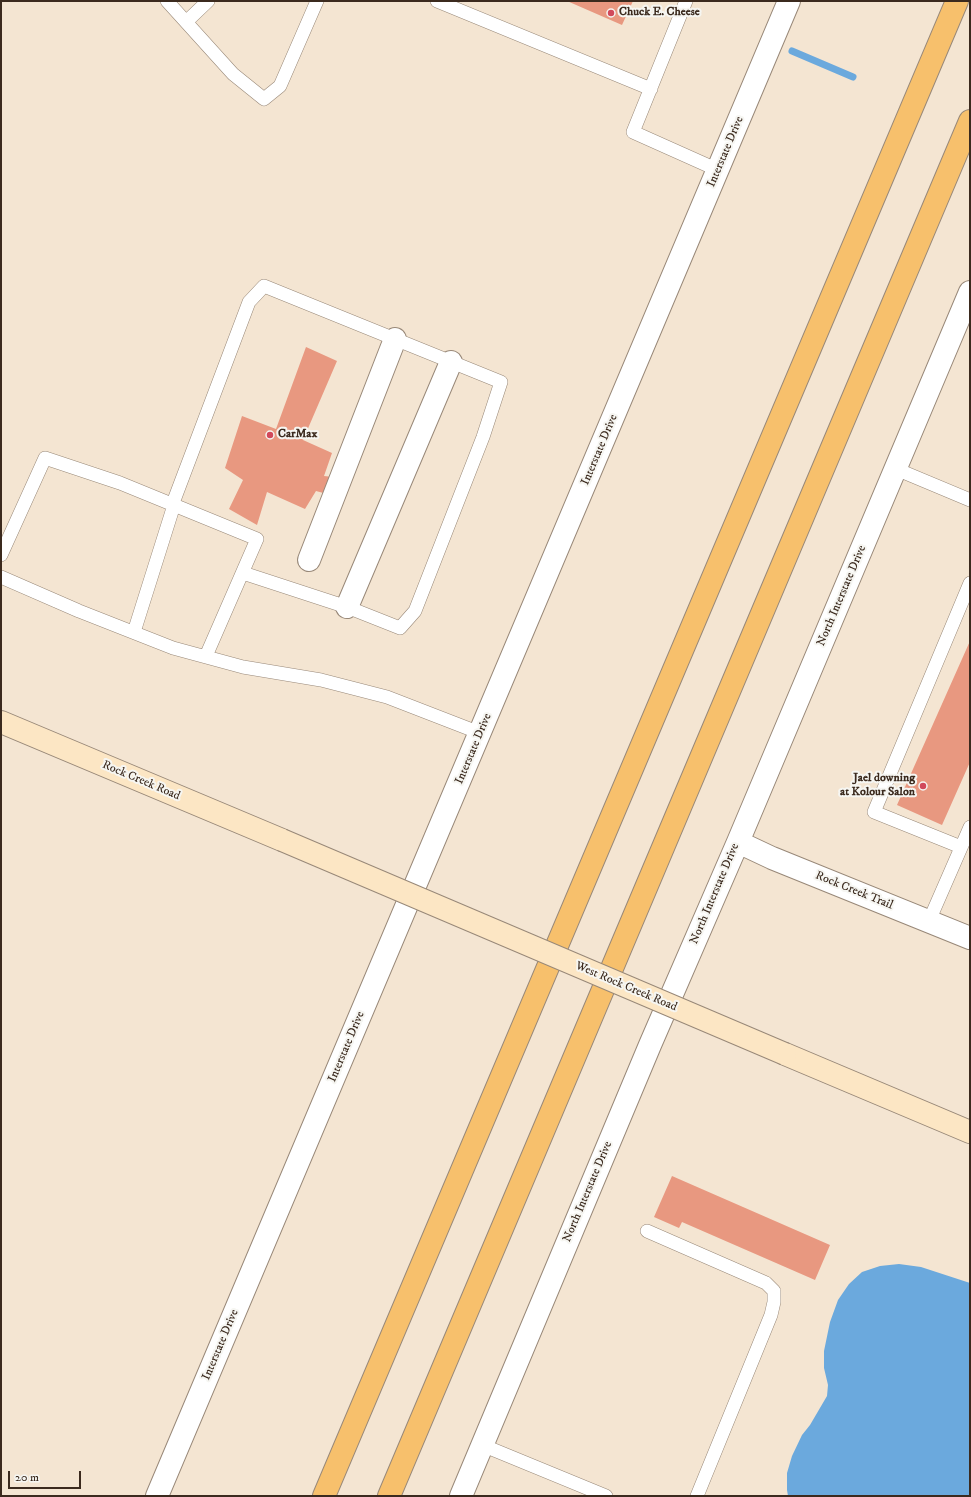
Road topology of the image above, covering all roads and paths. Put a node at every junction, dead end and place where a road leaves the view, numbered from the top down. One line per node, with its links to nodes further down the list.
1 (167, 1): 8 (lane)
2 (208, 1): 8 (lane)
3 (317, 1): 8 (lane)
4 (437, 1): 9 (lane)
5 (686, 1): 9 (lane)
6 (789, 1): 11 (street, Interstate Drive)
7 (957, 1): 38 (highway)
8 (186, 22)
9 (651, 89): 11 (lane)
10 (970, 121): 39 (highway)
11 (718, 170): 27 (street, Interstate Drive)
12 (970, 292): 15 (street, North Interstate Drive)
13 (395, 339): 14 (lane); 17 (lane); 19 (street)
14 (451, 362): 23 (street); 23 (lane)
15 (896, 469): 16 (lane); 30 (street, North Interstate Drive)
16 (970, 500)
17 (174, 505): 18 (lane); 20 (lane); 24 (lane)
18 (1, 555)
19 (309, 560)
20 (243, 573): 23 (lane); 25 (lane)
21 (1, 577): 24 (lane)
22 (970, 583): 31 (lane)
23 (347, 607)
24 (134, 632): 25 (lane)
25 (206, 656): 27 (lane)
26 (1, 722): 29 (main road, Rock Creek Road)
27 (480, 733): 37 (street, Interstate Drive)
28 (970, 827): 31 (lane)
29 (282, 840): 34 (main road, West Rock Creek Road, bridge)
30 (738, 842): 32 (street, Rock Creek Trail); 36 (street, North Interstate Drive)
31 (961, 847): 32 (lane)
32 (929, 921): 33 (street, Rock Creek Trail)
33 (970, 938)
34 (970, 1132)
35 (647, 1231): 42 (lane)
36 (482, 1445): 40 (street, North Interstate Drive); 41 (lane)
37 (157, 1496)
38 (324, 1496)
39 (390, 1496)
40 (461, 1496)
41 (606, 1496)
42 (697, 1496)

